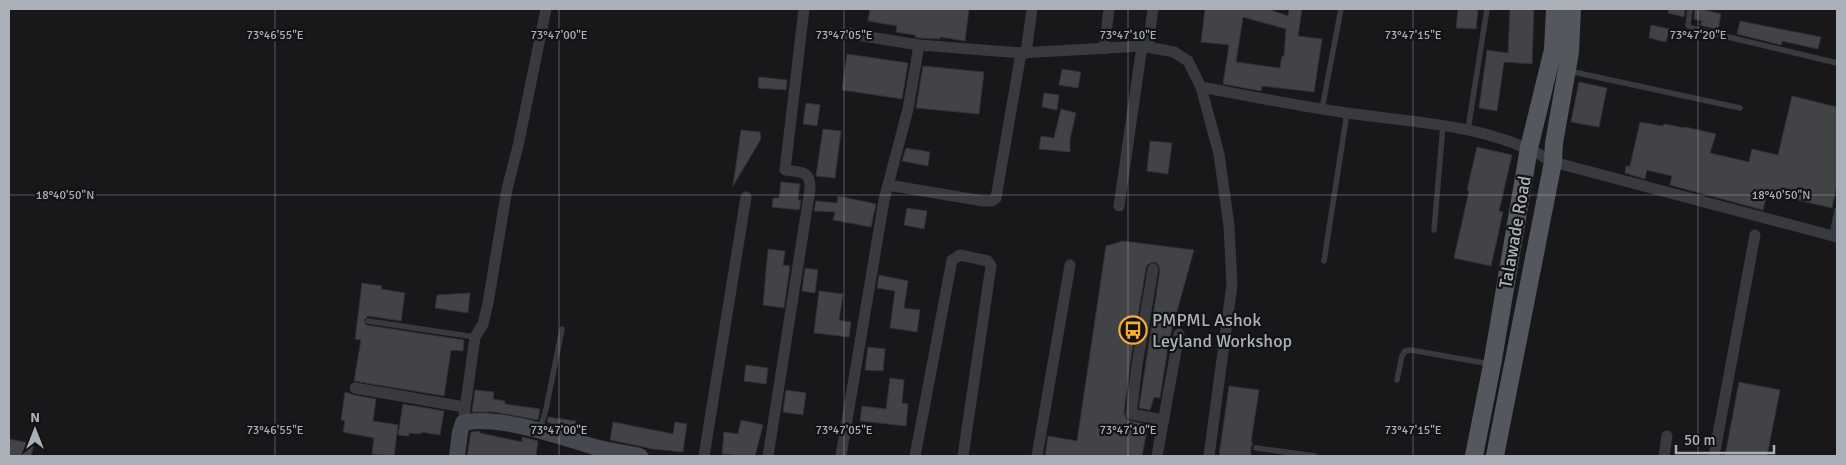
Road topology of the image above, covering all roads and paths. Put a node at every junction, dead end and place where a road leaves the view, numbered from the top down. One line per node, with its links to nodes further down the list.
1 (546, 9): 39 (street)
2 (804, 9): 52 (street)
3 (1032, 9): 15 (street)
4 (1109, 9): 14 (street)
5 (1153, 9): 13 (street)
6 (1341, 9): 20 (lane)
7 (1487, 9): 23 (lane)
8 (1555, 9): 24 (main road, Talawade Road)
9 (1572, 9): 17 (main road, Talawade Road)
10 (1690, 9): 16 (lane)
11 (845, 33): 12 (street)
12 (919, 45): 15 (street); 26 (street)
13 (1145, 47): 14 (street); 18 (street); 28 (street)
14 (1104, 50): 15 (street)
15 (1024, 53): 26 (street)
16 (1837, 63)
17 (1566, 71): 19 (lane); 25 (main road, Talawade Road)
18 (1201, 87): 20 (street); 58 (street)
19 (1740, 108)
20 (1322, 109): 21 (street)
21 (1347, 113): 22 (street); 33 (lane)
22 (1443, 126): 23 (street); 30 (lane)
23 (1468, 129): 24 (street)
24 (1529, 148): 25 (street); 40 (main road, Talawade Road)
25 (1553, 162): 32 (street); 61 (main road, Talawade Road)
26 (888, 184): 53 (street)
27 (746, 197): 51 (street)
28 (1119, 206)
29 (1837, 210): 32 (lane)
30 (1434, 230)
31 (1755, 235): 63 (street)
32 (1834, 236)
33 (1324, 261)
34 (1070, 265): 56 (street)
35 (1153, 269): 44 (street)
36 (368, 321): 39 (lane)
37 (562, 329): 46 (lane)
38 (1179, 334): 44 (street)
39 (475, 337): 43 (street)
40 (1492, 365): 41 (lane); 60 (main road, Talawade Road)
41 (1397, 380)
42 (355, 388): 43 (street)
43 (464, 407): 45 (street)
44 (1164, 420): 57 (street)
45 (463, 423): 46 (street); 49 (street)
46 (539, 431): 50 (street)
47 (1667, 436): 62 (street)
48 (1256, 448): 59 (lane)
49 (457, 456)
50 (640, 456)
51 (704, 456)
52 (768, 456)
53 (840, 456)
54 (915, 456): 55 (street)
55 (963, 456)
56 (1037, 456)
57 (1157, 456)
58 (1209, 456)
59 (1315, 456)
60 (1474, 456)
61 (1495, 456)
62 (1664, 456)
63 (1714, 456)

